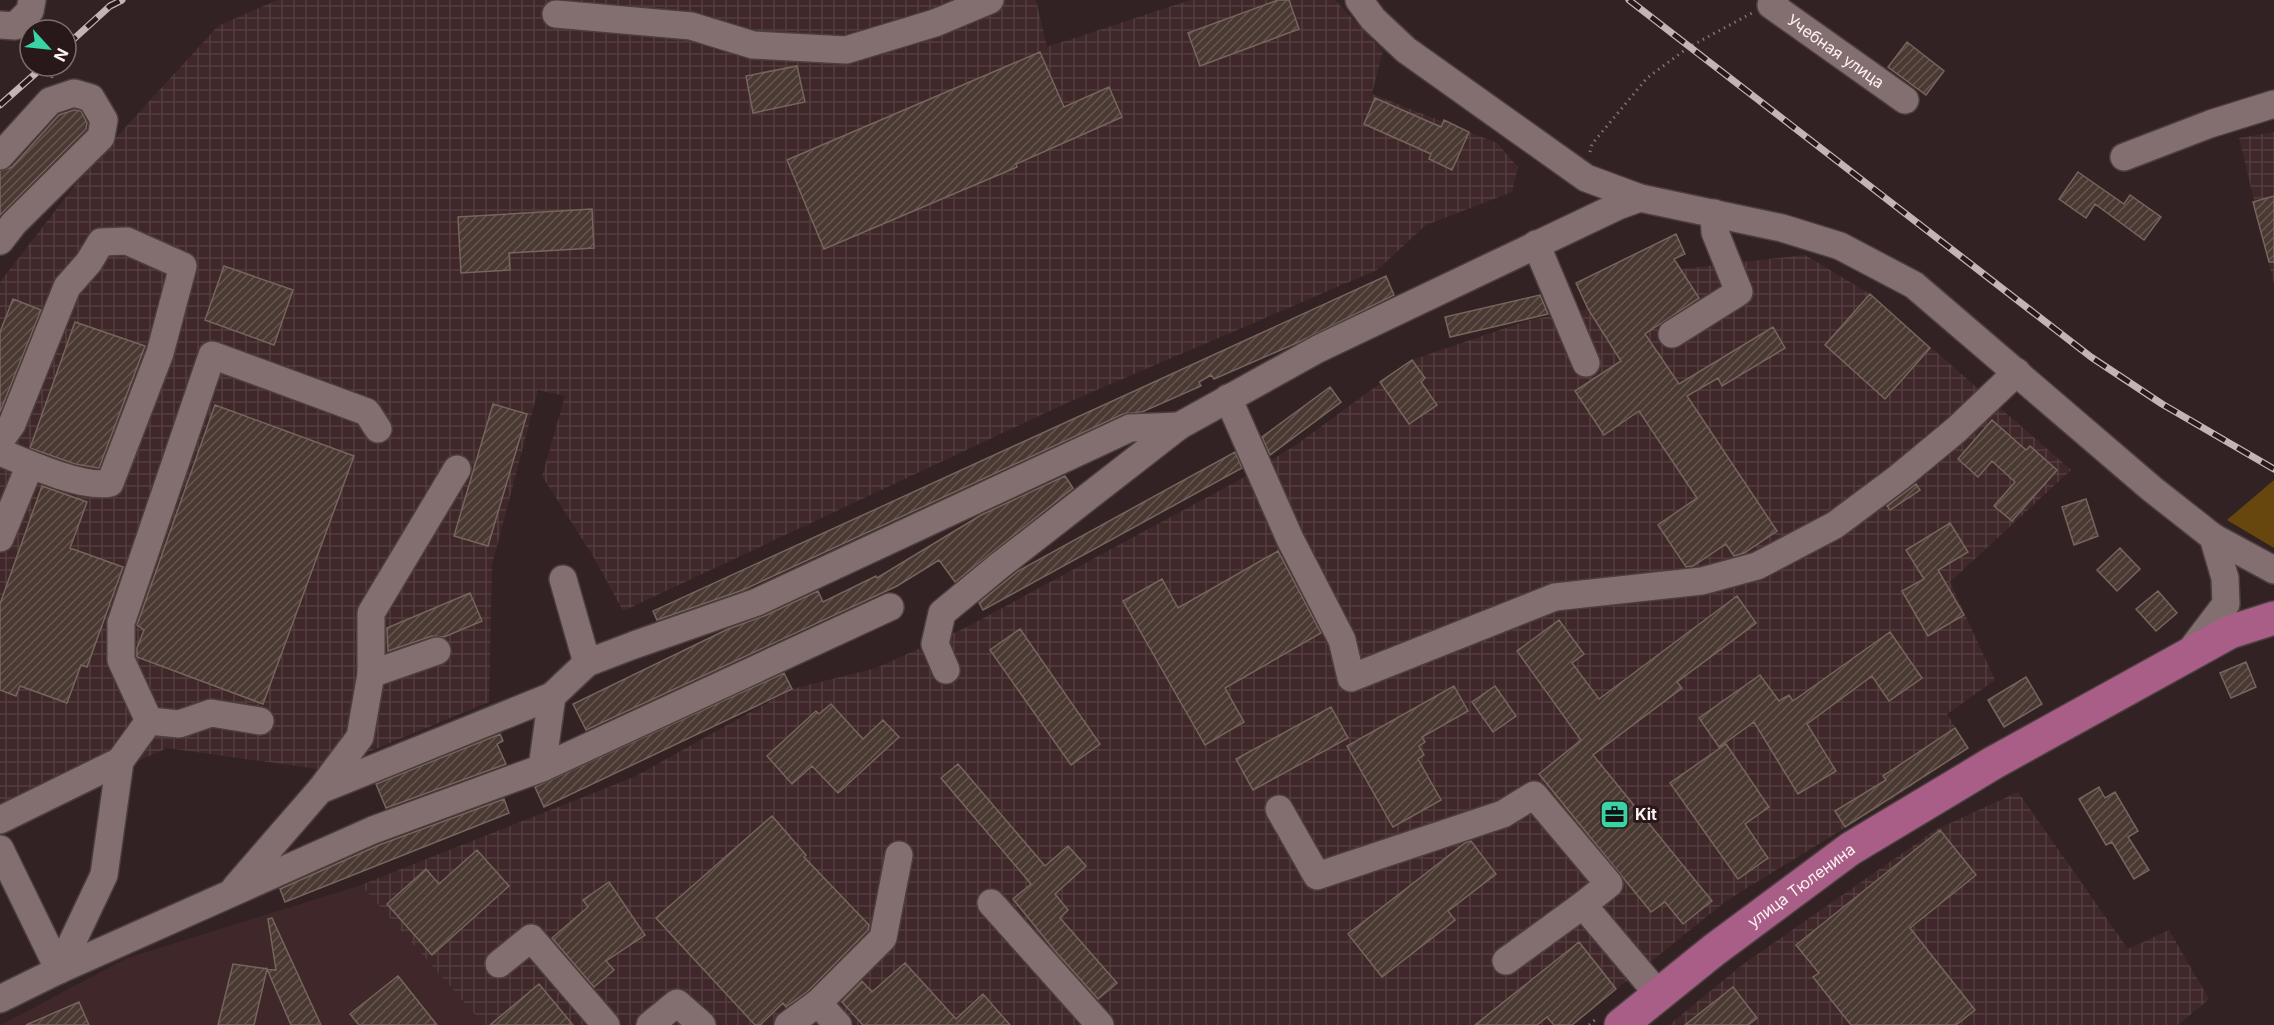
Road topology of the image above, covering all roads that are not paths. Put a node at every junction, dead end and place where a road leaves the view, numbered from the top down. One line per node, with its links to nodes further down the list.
1 (32, 0): 6 (street)
2 (990, 0): 5 (street)
3 (1359, 0): 11 (street)
4 (1773, 3): 7 (street, Учебная улица)
5 (556, 14)
6 (0, 25)
7 (1905, 100)
8 (2274, 104): 10 (street)
9 (0, 156): 13 (street)
10 (2124, 157)
11 (1640, 198): 12 (street); 14 (street)
12 (1714, 213): 15 (street); 17 (street)
13 (0, 241)
14 (1536, 244): 16 (street); 18 (street)
15 (1672, 334)
16 (1586, 363)
17 (2018, 372): 18 (street); 25 (street)
18 (1228, 398): 19 (street)
19 (1179, 426): 33 (street); 34 (street)
20 (378, 429): 37 (street)
21 (0, 441): 23 (street)
22 (0, 452): 23 (street)
23 (30, 465): 26 (street)
24 (457, 469): 35 (street)
25 (2214, 537): 27 (street); 32 (street)
26 (0, 538)
27 (2274, 570)
28 (563, 579): 33 (street)
29 (890, 607): 40 (street)
30 (2274, 618): 32 (main road, улица Тюленина)
31 (437, 651): 35 (street)
32 (2186, 657): 52 (main road, улица Тюленина)
33 (587, 663): 36 (street)
34 (946, 670)
35 (371, 674): 41 (street)
36 (552, 696): 40 (street); 41 (street)
37 (149, 721): 38 (street); 39 (street)
38 (260, 721)
39 (120, 761): 43 (street); 51 (street)
40 (542, 768): 46 (street)
41 (320, 790): 46 (street)
42 (1279, 808): 48 (street)
43 (0, 820)
44 (0, 849): 51 (street)
45 (899, 855): 54 (street)
46 (230, 893): 51 (street)
47 (991, 903): 60 (street)
48 (1583, 905): 49 (street); 52 (street)
49 (1506, 961)
50 (499, 964): 55 (street)
51 (58, 969): 53 (street)
52 (1659, 995): 61 (main road, улица Тюленина)
53 (0, 999)
54 (818, 1003): 58 (street); 59 (street)
55 (606, 1025)
56 (650, 1025): 57 (street)
57 (702, 1025)
58 (788, 1025)
59 (838, 1025)
60 (1100, 1025)
61 (1621, 1025)

